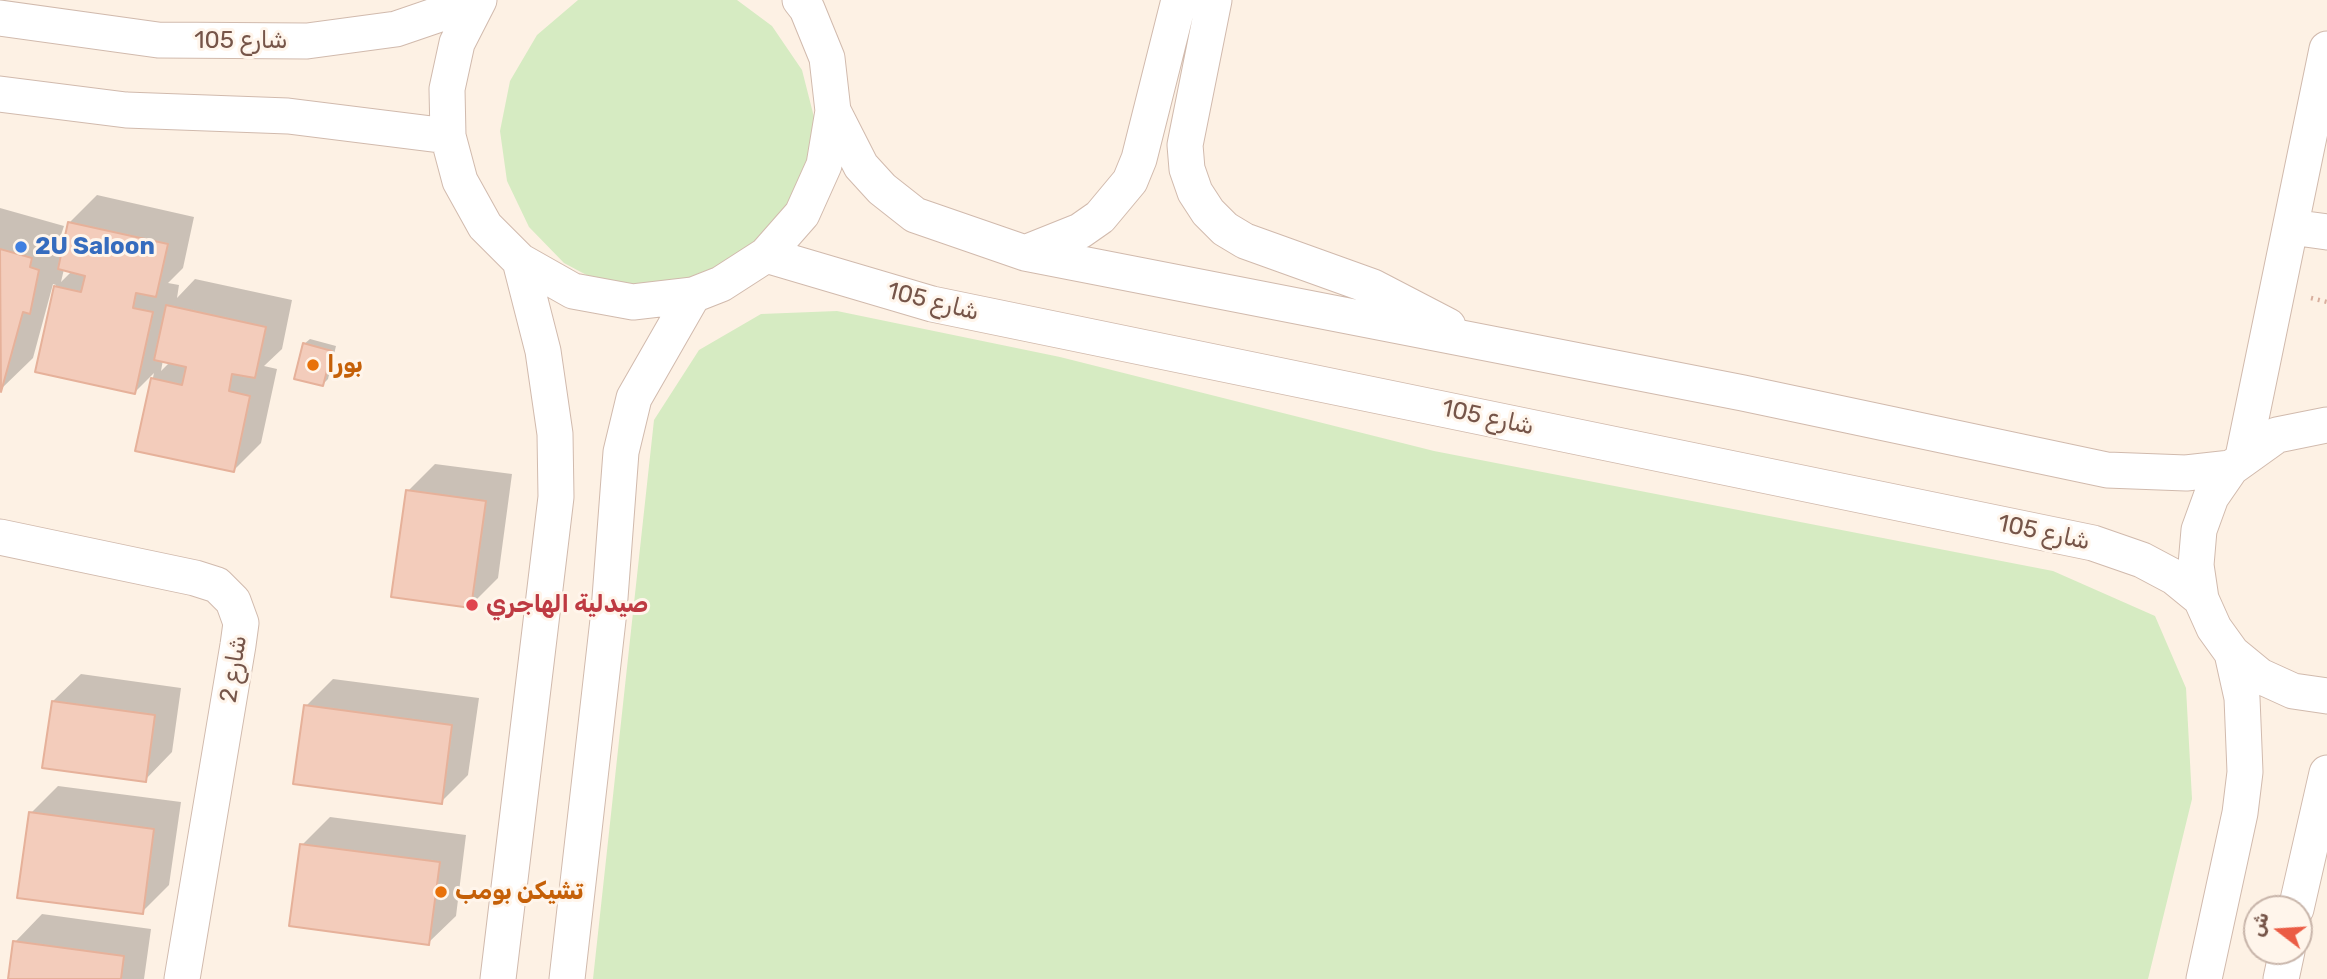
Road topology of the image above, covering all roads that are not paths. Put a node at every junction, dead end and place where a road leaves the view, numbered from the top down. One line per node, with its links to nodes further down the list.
1 (479, 0): 4 (street, شارع 105); 9 (street)
2 (800, 0): 8 (street)
3 (1214, 0): 5 (street)
4 (0, 18)
5 (1186, 21): 12 (street); 16 (street)
6 (2326, 61): 10 (street)
7 (0, 94): 9 (street)
8 (833, 111): 12 (street); 13 (street)
9 (448, 136): 14 (street)
10 (2291, 227): 11 (street); 18 (street)
11 (2327, 232)
12 (1025, 253): 16 (street)
13 (766, 255): 15 (street); 20 (street, شارع 105)
14 (520, 261): 15 (street); 26 (street)
15 (693, 295): 27 (street)
16 (1471, 341): 18 (street)
17 (2327, 425): 18 (street)
18 (2237, 463): 20 (street)
19 (0, 537): 25 (street, شارع 2)
20 (2201, 599): 21 (street)
21 (2232, 653): 22 (street); 28 (street)
22 (2327, 696)
23 (2327, 773): 24 (street)
24 (2299, 895)
25 (182, 979)
26 (498, 979)
27 (568, 979)
28 (2204, 979)

